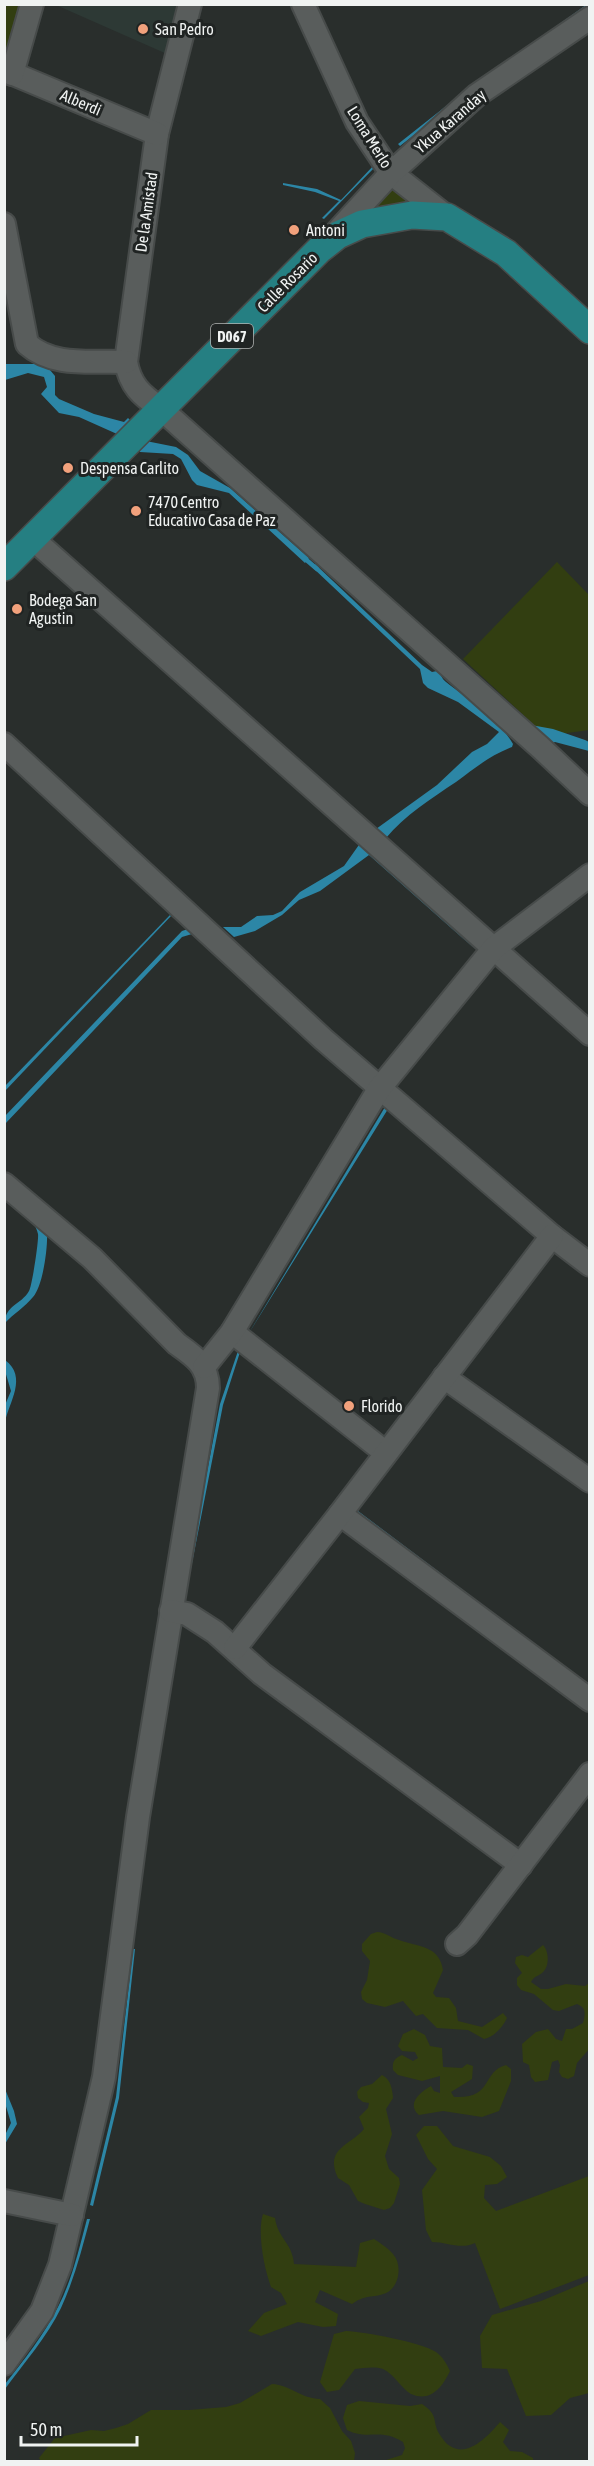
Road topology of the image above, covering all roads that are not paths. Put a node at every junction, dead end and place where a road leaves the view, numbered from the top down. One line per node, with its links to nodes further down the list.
1 (32, 4): 5 (street)
2 (190, 4): 6 (street, De la Amistad)
3 (303, 4): 7 (street, Loma Merlo)
4 (590, 18): 7 (street, Ykua Karanday)
5 (8, 72): 6 (street, Alberdi)
6 (157, 134): 12 (street, De la Amistad)
7 (391, 173): 8 (street, Loma Merlo); 10 (street, Ykua Karanday)
8 (447, 217): 10 (main road, Calle Rosario / D067); 11 (main road, Calle Rosario / D067)
9 (4, 224): 12 (street)
10 (326, 244): 13 (main road, Calle Rosario / D067)
11 (590, 330)
12 (126, 362): 13 (street, De la Amistad)
13 (160, 408): 14 (main road, Calle Rosario / D067); 17 (street, De la Amistad)
14 (33, 539): 15 (main road, Calle Rosario / D067); 19 (street)
15 (4, 567)
16 (4, 744): 21 (street)
17 (590, 794)
18 (590, 875): 19 (street)
19 (494, 948): 20 (street); 21 (street)
20 (590, 1034)
21 (379, 1089): 23 (street); 25 (street)
22 (4, 1184): 26 (street)
23 (552, 1236): 24 (street); 27 (street)
24 (590, 1265)
25 (232, 1332): 26 (street); 28 (street)
26 (204, 1367): 31 (street)
27 (444, 1377): 28 (street); 29 (street)
28 (386, 1453): 30 (street)
29 (590, 1481)
30 (340, 1514): 32 (street); 33 (street)
31 (171, 1611): 32 (street); 38 (street)
32 (235, 1648): 35 (street)
33 (590, 1700)
34 (590, 1774): 35 (street)
35 (521, 1865): 36 (street)
36 (457, 1944)
37 (4, 2201): 38 (street)
38 (72, 2215): 39 (street)
39 (4, 2364)

